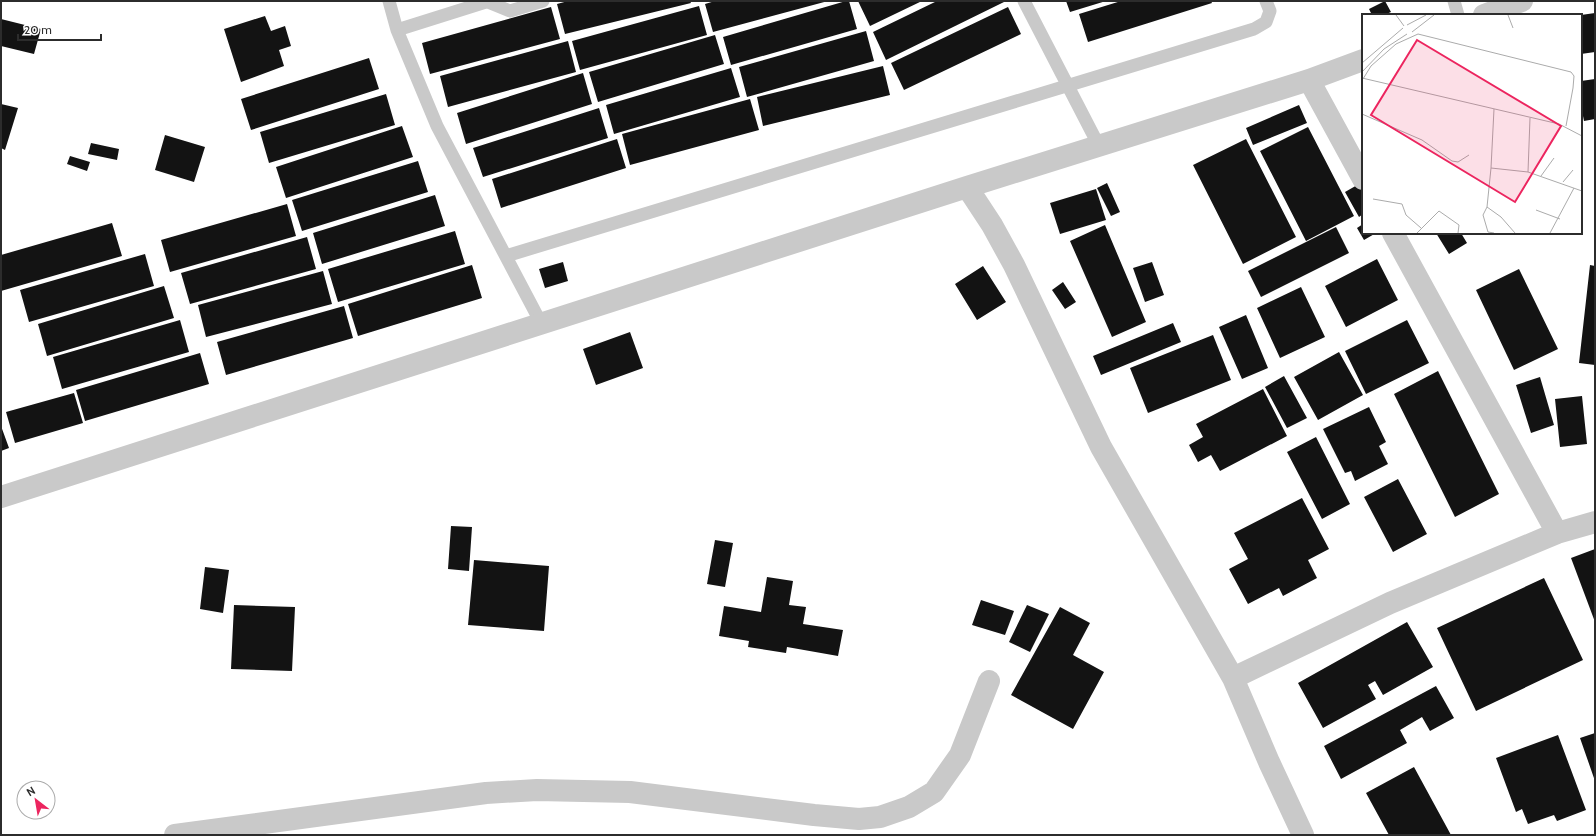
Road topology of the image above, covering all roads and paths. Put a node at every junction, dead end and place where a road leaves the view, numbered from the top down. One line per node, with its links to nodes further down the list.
1 (389, 1): 10 (lane)
2 (488, 1): 3 (lane); 10 (lane)
3 (543, 1)
4 (1024, 1): 13 (lane)
5 (1266, 1): 13 (lane)
6 (1454, 1): 8 (lane)
7 (1522, 1): 9 (street)
8 (1458, 14)
9 (1487, 14)
10 (397, 30): 18 (lane)
11 (1362, 60): 12 (street)
12 (1308, 80): 14 (street); 15 (street)
13 (1067, 85): 14 (lane); 18 (lane)
14 (1099, 146): 16 (street)
15 (1362, 177)
16 (967, 187): 19 (street); 23 (street)
17 (1394, 234): 22 (street)
18 (506, 256): 19 (lane)
19 (542, 323): 20 (street)
20 (1, 497)
21 (1595, 522): 22 (street)
22 (1557, 533): 23 (street)
23 (1233, 678): 26 (street)
24 (990, 681): 25 (street)
25 (175, 835)
26 (1303, 835)

